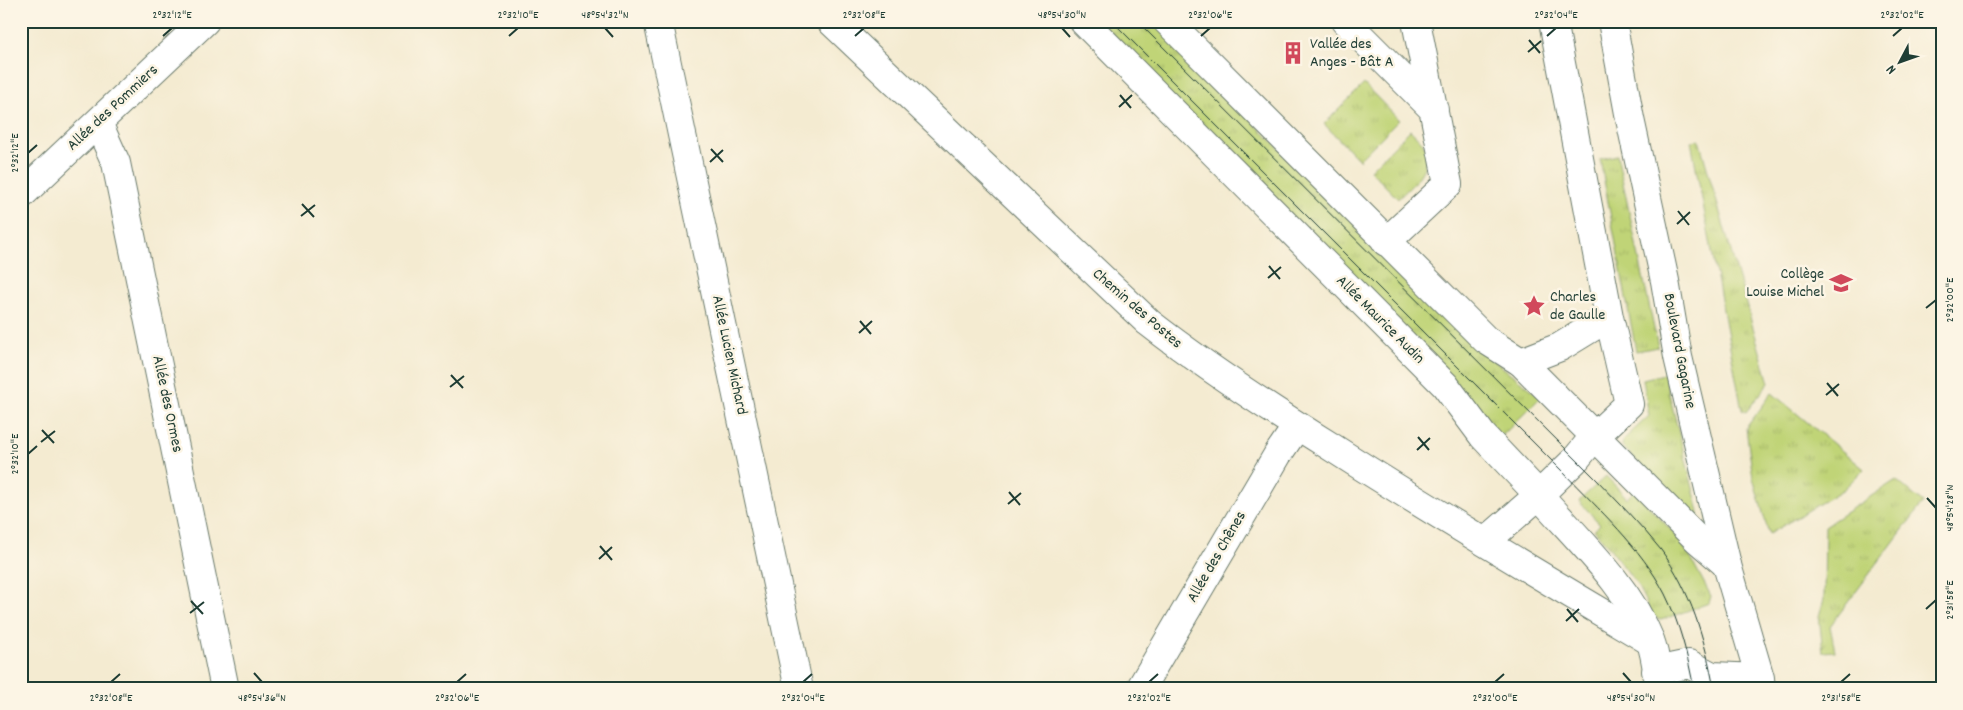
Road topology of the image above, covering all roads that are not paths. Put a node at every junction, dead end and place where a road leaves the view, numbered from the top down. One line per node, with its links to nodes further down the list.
1 (205, 21): 11 (street, Allée des Pommiers)
2 (658, 21): 25 (street, Allée Lucien Michard)
3 (831, 21): 16 (street, Chemin des Postes)
4 (1083, 21): 18 (street, Allée Maurice Audin)
5 (1167, 21): 13 (street)
6 (1346, 21): 10 (street)
7 (1416, 21): 10 (street)
8 (1553, 21): 14 (street)
9 (1612, 21): 20 (street, Boulevard Gagarine)
10 (1434, 110): 13 (street)
11 (98, 123): 12 (street, Allée des Pommiers); 24 (street, Allée des Ormes)
12 (21, 195)
13 (1386, 242): 15 (street)
14 (1609, 317): 15 (street); 17 (street)
15 (1521, 362): 17 (street)
16 (1297, 426): 19 (street, Chemin des Postes); 26 (street, Allée des Chênes)
17 (1594, 437): 18 (street); 20 (street)
18 (1539, 495): 19 (street); 21 (street, Allée Maurice Audin)
19 (1485, 542): 21 (street, Chemin des Postes)
20 (1727, 564): 23 (street, Boulevard Gagarine)
21 (1650, 641): 22 (street, Allée Maurice Audin)
22 (1658, 680): 23 (street)
23 (1766, 685)
24 (225, 689)
25 (799, 689)
26 (1140, 689)

